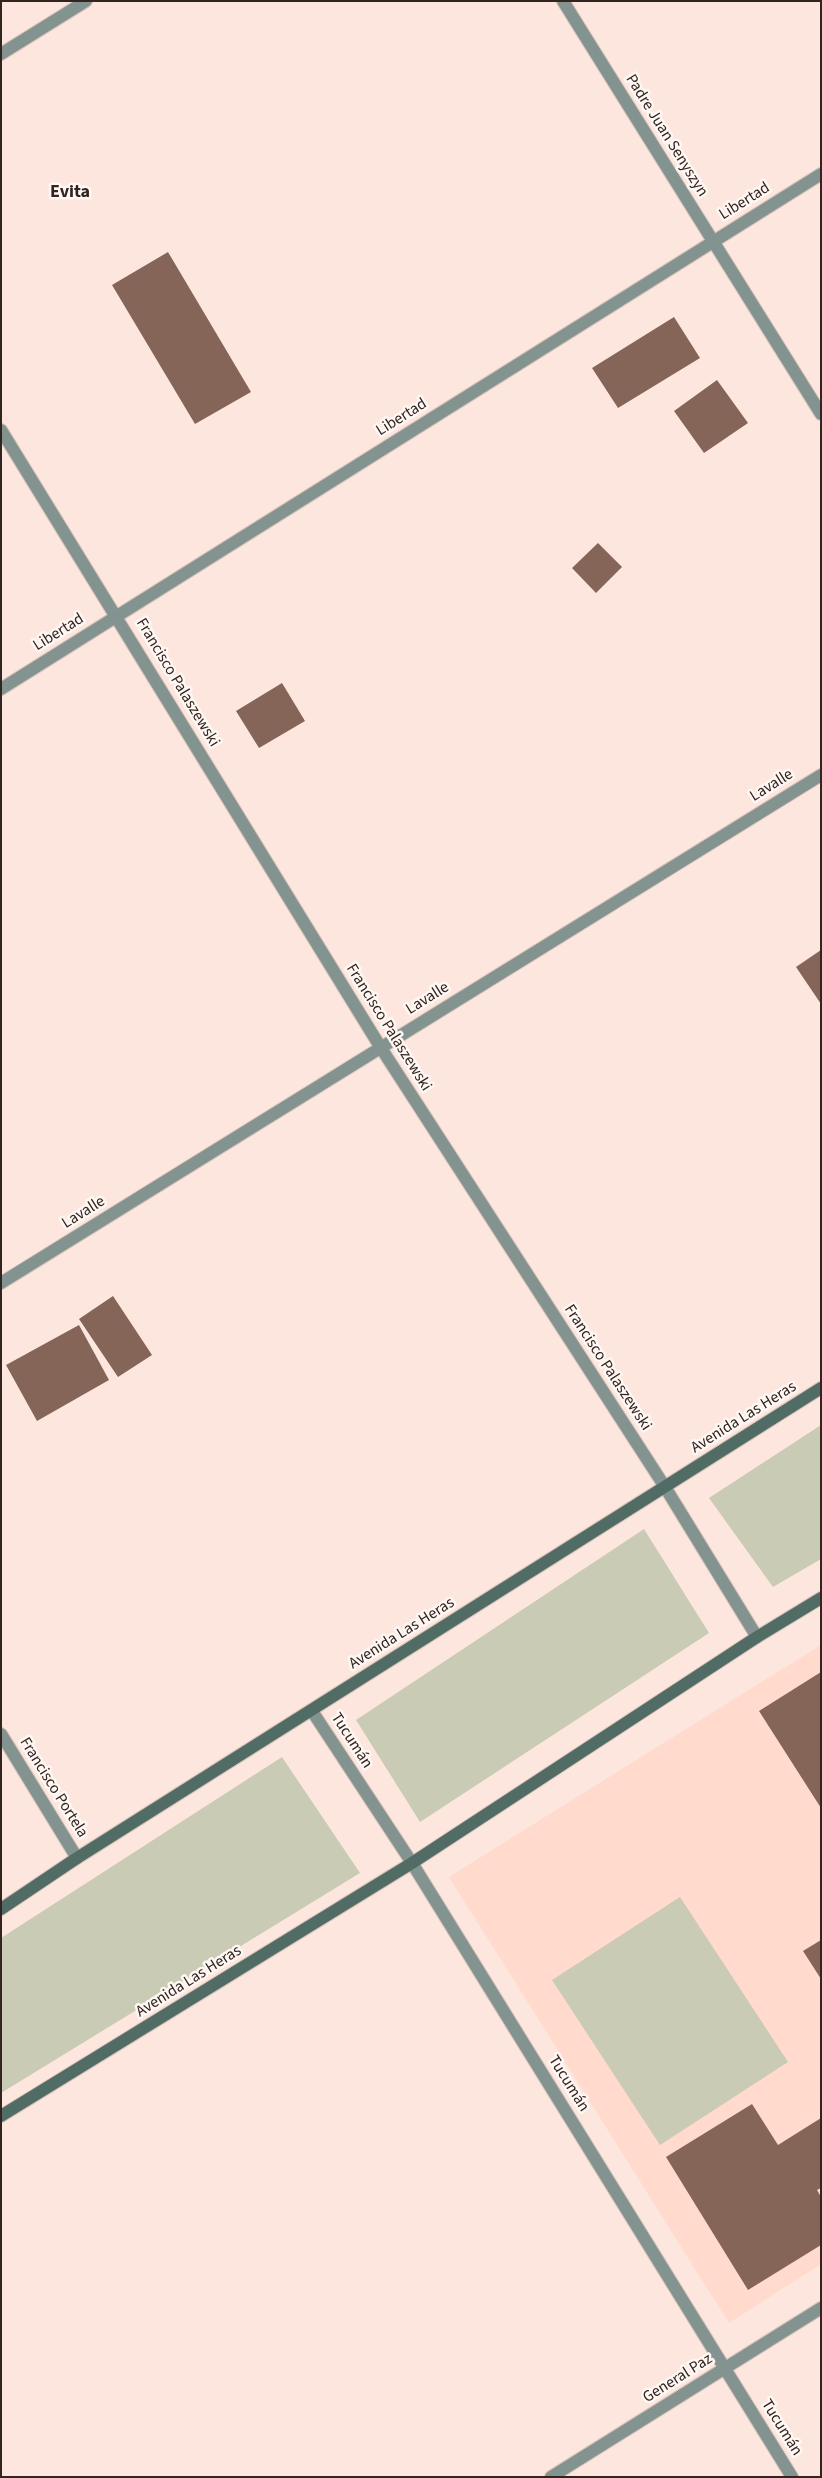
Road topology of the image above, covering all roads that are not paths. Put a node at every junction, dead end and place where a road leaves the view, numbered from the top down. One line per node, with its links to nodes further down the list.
1 (86, 1): 3 (street)
2 (563, 1): 5 (street, Padre Juan Senyszyn)
3 (1, 54)
4 (821, 174): 5 (street, Libertad)
5 (713, 242): 6 (street, Padre Juan Senyszyn); 8 (street, Libertad)
6 (821, 414)
7 (1, 430): 8 (street, Francisco Palaszewski)
8 (117, 616): 9 (street, Libertad); 11 (street, Francisco Palaszewski)
9 (1, 689)
10 (821, 774): 11 (street, Lavalle)
11 (381, 1048): 12 (street, Lavalle); 14 (street, Francisco Palaszewski)
12 (1, 1284)
13 (821, 1388): 14 (main road, Avenida Las Heras)
14 (664, 1487): 16 (street, Francisco Palaszewski); 17 (main road, Avenida Las Heras)
15 (821, 1598): 16 (main road, Avenida Las Heras)
16 (757, 1637): 20 (main road, Avenida Las Heras)
17 (312, 1710): 19 (main road, Avenida Las Heras); 20 (street, Tucumán)
18 (1, 1734): 19 (street, Francisco Portela)
19 (77, 1858): 21 (main road, Avenida Las Heras)
20 (412, 1864): 22 (main road, Avenida Las Heras); 24 (street, Tucumán)
21 (1, 1910)
22 (1, 2116)
23 (821, 2308): 24 (street, General Paz)
24 (725, 2369): 25 (street, General Paz); 26 (street, Tucumán)
25 (551, 2477)
26 (792, 2477)

